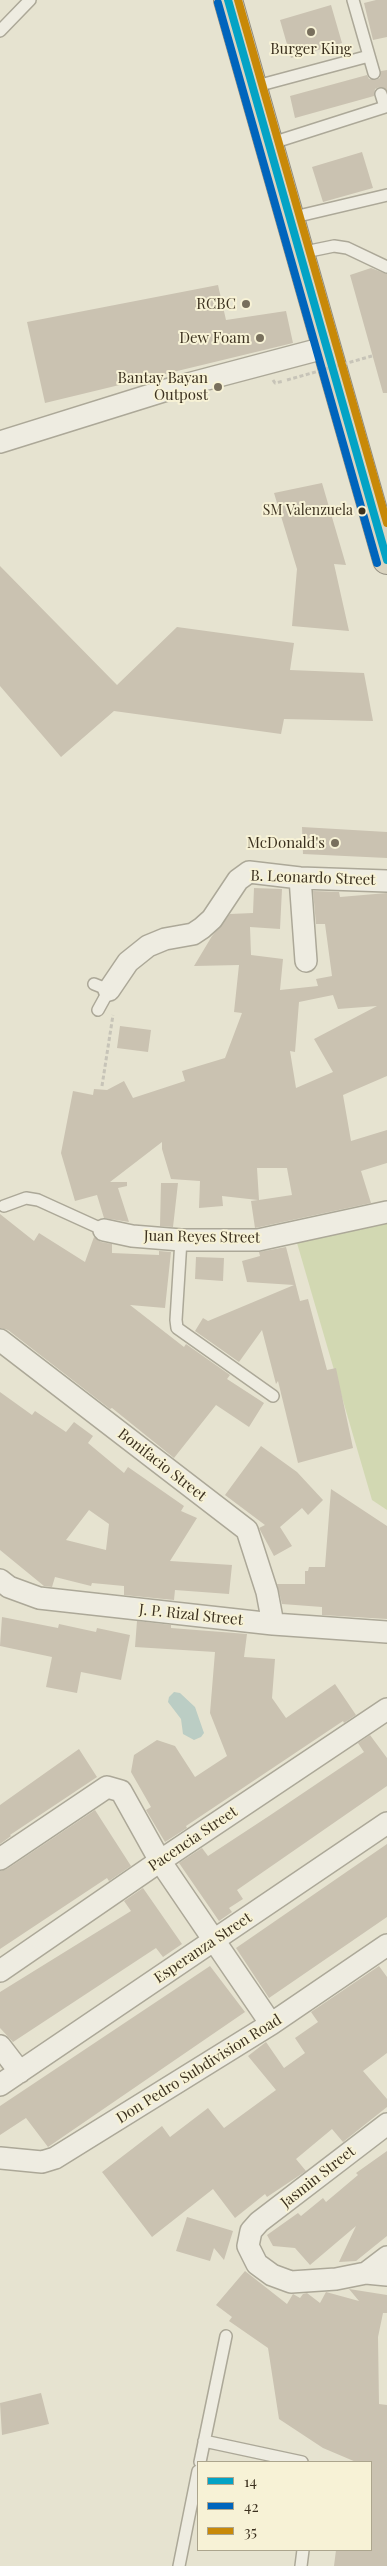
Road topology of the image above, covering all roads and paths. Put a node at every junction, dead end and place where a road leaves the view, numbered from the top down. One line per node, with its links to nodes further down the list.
1 (30, 0): 4 (lane)
2 (228, 0): 7 (highway)
3 (353, 0): 5 (lane)
4 (0, 31)
5 (369, 56): 6 (lane); 7 (lane)
6 (374, 73)
7 (253, 87): 9 (highway)
8 (381, 94): 9 (lane)
9 (269, 144): 11 (highway)
10 (387, 195): 11 (lane)
11 (290, 218): 12 (highway)
12 (300, 253): 13 (lane); 14 (highway)
13 (387, 267)
14 (328, 347): 17 (street); 18 (highway)
15 (372, 356): 16 (path, bridge)
16 (287, 380)
17 (0, 438)
18 (378, 499): 19 (highway)
19 (387, 560)
20 (300, 878): 21 (street, B. Leonardo Street); 22 (street); 23 (street, B. Leonardo Street)
21 (387, 881)
22 (306, 961)
23 (101, 987): 24 (lane); 25 (path)
24 (98, 1010)
25 (102, 1086)
26 (4, 1206): 28 (lane)
27 (387, 1212): 29 (street, Juan Reyes Street)
28 (104, 1230): 29 (street, Juan Reyes Street)
29 (181, 1240): 31 (lane)
30 (0, 1340): 33 (street, Bonifacio Street)
31 (273, 1396)
32 (3, 1590): 33 (street, J. P. Rizal Street)
33 (274, 1624): 34 (street, J. P. Rizal Street)
34 (387, 1632)
35 (387, 1709): 38 (street, Pacencia Street)
36 (387, 1823): 39 (street, Esperanza Street)
37 (0, 1859): 38 (street)
38 (160, 1861): 39 (street); 41 (street, Pacencia Street)
39 (214, 1941): 42 (street); 44 (street, Esperanza Street)
40 (387, 1945): 42 (street, Don Pedro Subdivision Road)
41 (0, 1971)
42 (271, 2024): 47 (street, Don Pedro Subdivision Road)
43 (0, 2046): 44 (street)
44 (20, 2072): 45 (street, Esperanza Street)
45 (0, 2085)
46 (387, 2124): 49 (street, Jasmin Street)
47 (0, 2158)
48 (387, 2257): 49 (street)
49 (377, 2274)
50 (226, 2336): 51 (lane)
51 (204, 2441): 52 (lane); 53 (lane)
52 (200, 2461)
53 (297, 2461)
54 (197, 2476): 56 (lane)
55 (303, 2551): 57 (lane)
56 (179, 2566)
57 (301, 2566)

